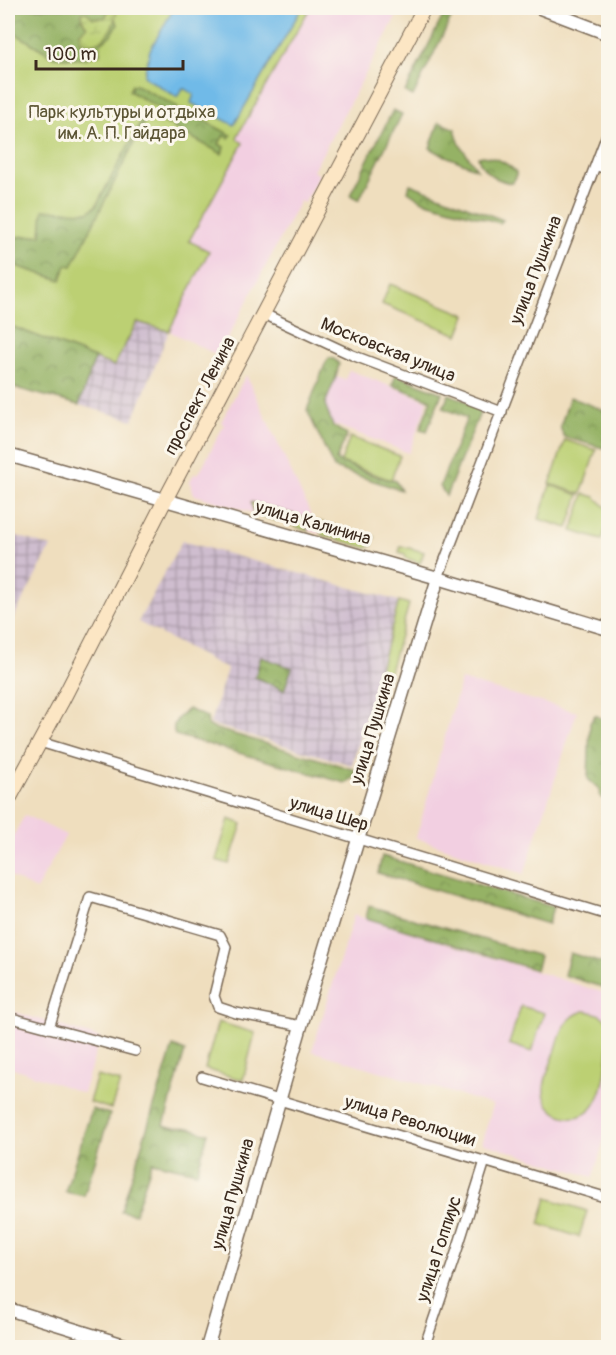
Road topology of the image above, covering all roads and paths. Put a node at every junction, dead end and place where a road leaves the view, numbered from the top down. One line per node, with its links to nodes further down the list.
1 (424, 8): 7 (main road, проспект Ленина)
2 (540, 8): 3 (street)
3 (609, 34)
4 (609, 132): 5 (street, улица Пушкина)
5 (596, 165): 6 (street); 8 (street, улица Пушкина)
6 (609, 170)
7 (264, 314): 8 (street, Московская улица); 10 (main road, проспект Ленина)
8 (502, 412): 11 (street, улица Пушкина)
9 (8, 455): 10 (street, улица Калинина)
10 (165, 500): 11 (street, улица Калинина); 13 (main road, проспект Ленина)
11 (438, 578): 12 (street, улица Калинина); 15 (street, улица Пушкина)
12 (609, 629)
13 (40, 742): 14 (main road, проспект Ленина); 15 (street, улица Шер)
14 (8, 801)
15 (358, 840): 16 (street, улица Шер); 18 (street, улица Пушкина)
16 (609, 915)
17 (8, 1017): 19 (street)
18 (301, 1026): 19 (street); 22 (street, улица Пушкина)
19 (48, 1028): 20 (street)
20 (135, 1051)
21 (202, 1077): 22 (street, улица Революции)
22 (279, 1099): 23 (street, улица Революции); 27 (street, улица Пушкина)
23 (484, 1161): 24 (street, улица Революции); 28 (street, улица Гоппиус)
24 (609, 1198)
25 (8, 1309): 26 (street)
26 (134, 1347)
27 (207, 1347)
28 (424, 1347)

